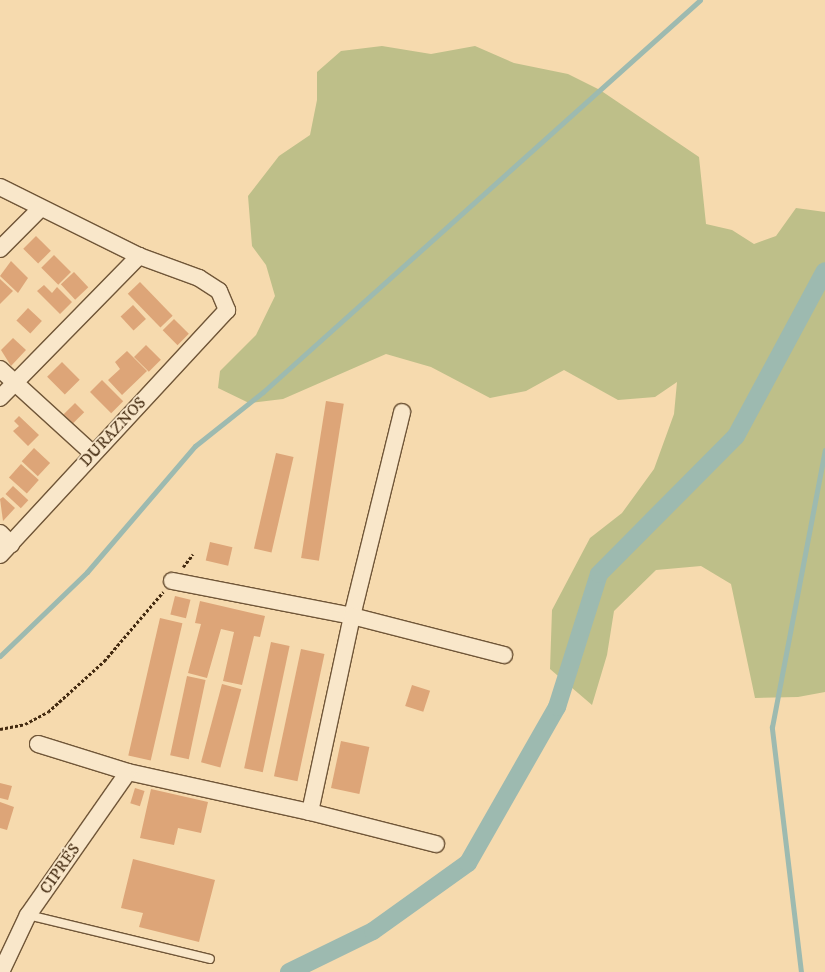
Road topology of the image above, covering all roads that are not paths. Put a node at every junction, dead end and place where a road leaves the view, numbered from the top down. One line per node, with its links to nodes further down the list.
1 (0, 187): 2 (street)
2 (40, 209): 3 (street); 4 (street)
3 (0, 249)
4 (140, 256): 6 (street); 9 (street, DURAZNOS)
5 (0, 369): 6 (street)
6 (15, 383): 7 (street); 9 (street)
7 (0, 398)
8 (402, 412): 12 (street)
9 (93, 454): 10 (street, DURAZNOS)
10 (4, 544)
11 (172, 581): 12 (street)
12 (352, 616): 13 (street); 16 (street)
13 (504, 655)
14 (38, 744): 15 (street)
15 (128, 772): 16 (street); 18 (street, CIPRÉS)
16 (310, 812): 17 (street)
17 (436, 844)
18 (28, 915): 19 (lane); 20 (street, CIPRÉS)
19 (210, 959)
20 (1, 972)

